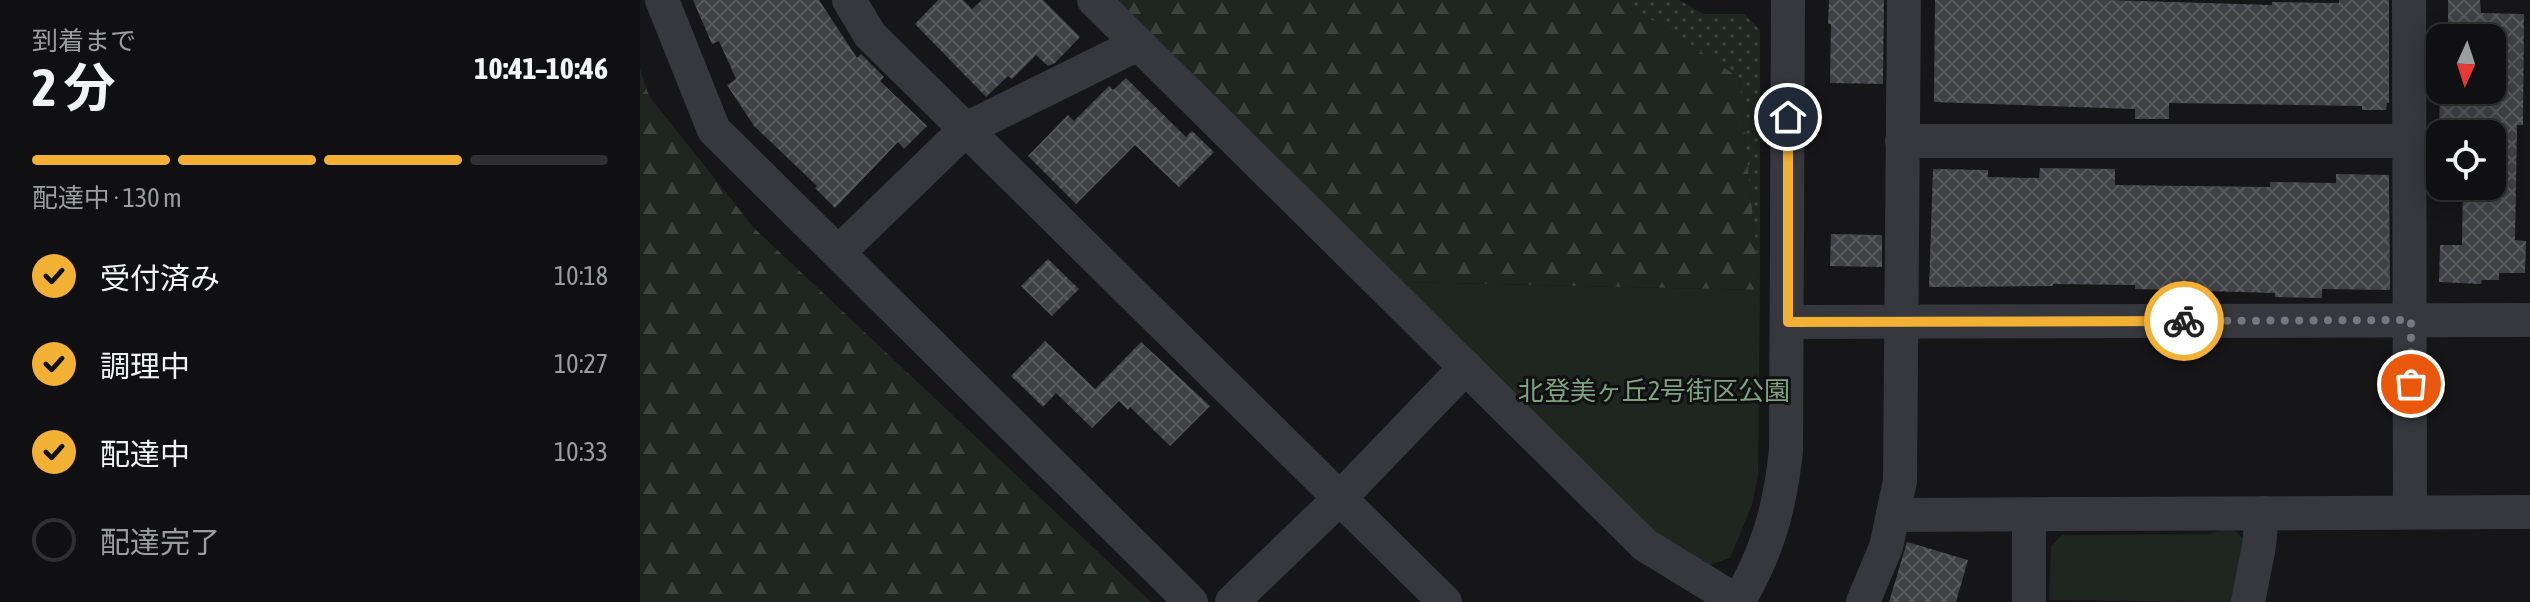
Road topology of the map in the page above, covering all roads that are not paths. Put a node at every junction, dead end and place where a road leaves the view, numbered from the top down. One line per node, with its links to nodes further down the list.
1 (662, 0): 11 (street)
2 (849, 0): 8 (street)
3 (1094, 0): 7 (street)
4 (1788, 0): 15 (street)
5 (1904, 0): 9 (street)
6 (2409, 0): 10 (street)
7 (1138, 44): 8 (street); 16 (street)
8 (966, 129): 11 (street); 17 (street)
9 (1902, 141): 10 (street); 14 (street)
10 (2410, 141): 12 (street)
11 (839, 252): 23 (street)
12 (2411, 320): 13 (street); 14 (street); 18 (street)
13 (2530, 320)
14 (1902, 321): 15 (street); 21 (street)
15 (1788, 322): 26 (street)
16 (1466, 367): 17 (street); 26 (street)
17 (1339, 499): 24 (street); 25 (street)
18 (2410, 512): 19 (street); 20 (street)
19 (2530, 512)
20 (2262, 513): 22 (street); 29 (street)
21 (1893, 515): 22 (street); 27 (street)
22 (2029, 515): 28 (street)
23 (1191, 602)
24 (1232, 602)
25 (1445, 602)
26 (1738, 602)
27 (1863, 602)
28 (2029, 602)
29 (2248, 602)

